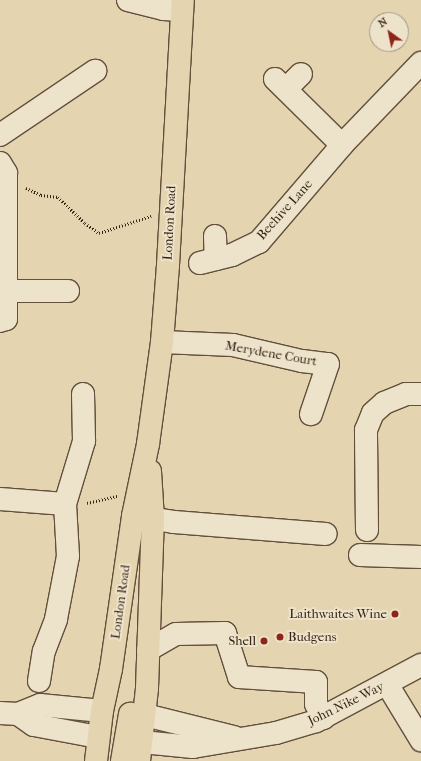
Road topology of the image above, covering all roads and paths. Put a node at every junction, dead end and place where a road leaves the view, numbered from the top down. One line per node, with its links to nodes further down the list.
1 (128, 0): 2 (street)
2 (183, 5): 14 (main road, London Road)
3 (421, 63): 7 (street, Beehive Lane)
4 (95, 72): 6 (street)
5 (301, 74): 7 (street)
6 (0, 135)
7 (342, 145): 10 (street, Beehive Lane)
8 (3, 169): 9 (path); 11 (street)
9 (155, 215)
10 (215, 236)
11 (6, 291): 12 (street); 13 (street)
12 (68, 291)
13 (0, 321)
14 (162, 342): 17 (street, Merydene Court); 21 (main road, London Road)
15 (83, 394): 20 (street)
16 (421, 394): 22 (street)
17 (310, 414)
18 (118, 496): 20 (path)
19 (0, 499): 20 (street)
20 (65, 504): 28 (street)
21 (143, 517): 23 (street); 26 (main road, London Road); 30 (main road, London Road)
22 (367, 530)
23 (326, 534)
24 (360, 554): 25 (street)
25 (421, 558)
26 (148, 650): 32 (main road, London Road); 33 (street)
27 (421, 665): 29 (street, John Nike Way)
28 (39, 681)
29 (387, 684): 33 (street, John Nike Way); 36 (street)
30 (102, 711): 31 (street); 32 (main road); 34 (main road, London Road)
31 (9, 713): 34 (street)
32 (138, 714): 35 (street, John Nike Way); 37 (main road, London Road)
33 (323, 718): 35 (street, John Nike Way)
34 (98, 737): 37 (main road); 38 (main road, London Road)
35 (245, 739): 37 (street, John Nike Way); 40 (street, John Nike Way)
36 (421, 740)
37 (136, 748): 39 (main road, London Road)
38 (96, 761)
39 (122, 761)
40 (189, 761)

